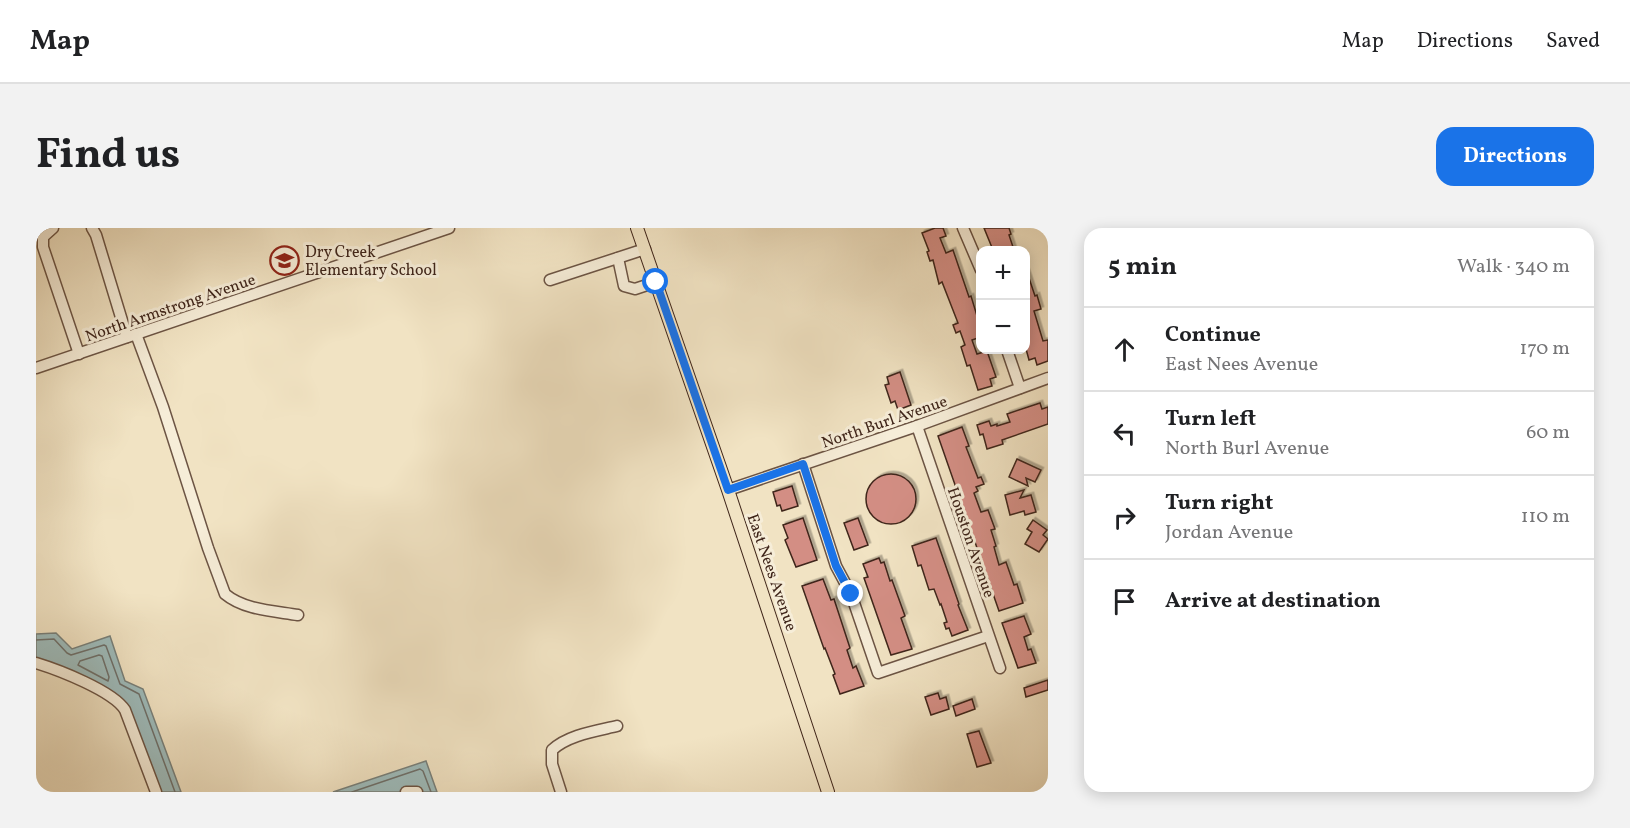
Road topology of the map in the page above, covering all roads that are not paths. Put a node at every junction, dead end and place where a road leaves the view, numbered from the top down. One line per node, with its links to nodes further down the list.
1 (53, 228): 12 (street)
2 (92, 228): 11 (street)
3 (449, 228): 11 (street, North Armstrong Avenue)
4 (638, 228): 6 (main road, East Nees Avenue)
5 (963, 228): 8 (street)
6 (645, 249): 7 (street); 10 (main road, East Nees Avenue)
7 (618, 258): 9 (street); 10 (street)
8 (976, 258)
9 (550, 280)
10 (656, 282): 19 (main road, East Nees Avenue)
11 (132, 335): 12 (street, North Armstrong Avenue); 20 (street)
12 (78, 354): 14 (street, North Armstrong Avenue)
13 (1008, 354): 16 (street)
14 (36, 368)
15 (1048, 378): 16 (street, North Burl Avenue)
16 (1020, 388): 17 (street, North Burl Avenue)
17 (917, 426): 18 (street, North Burl Avenue); 21 (street, Houston Avenue)
18 (803, 464): 19 (street, North Burl Avenue); 21 (street)
19 (728, 490): 29 (main road, East Nees Avenue)
20 (298, 615)
21 (988, 636): 23 (street, Houston Avenue)
22 (36, 663): 25 (street)
23 (1000, 668)
24 (617, 726): 28 (street)
25 (156, 792)
26 (406, 792): 27 (street)
27 (417, 792)
28 (561, 792)
29 (828, 792)

